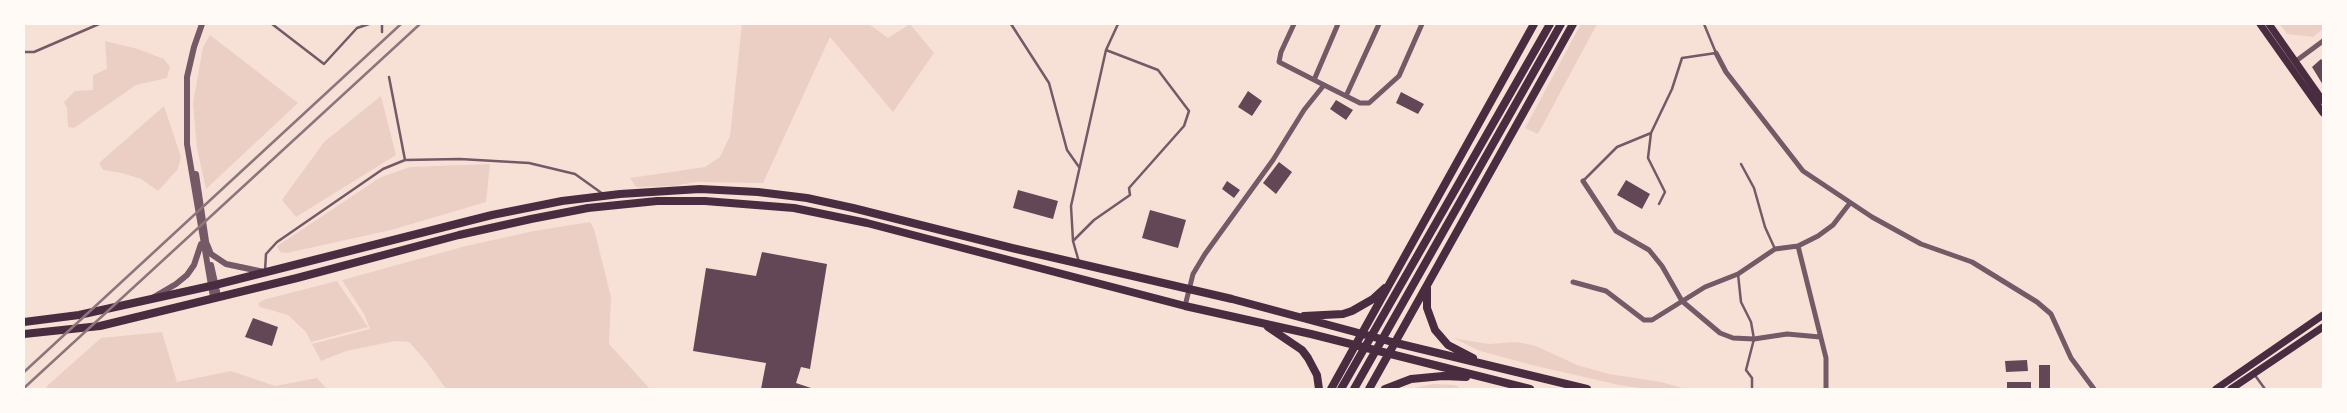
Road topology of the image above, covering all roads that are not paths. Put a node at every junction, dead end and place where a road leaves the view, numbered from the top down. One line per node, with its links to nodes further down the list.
1 (98, 24): 22 (lane)
2 (202, 24): 41 (street)
3 (272, 24): 4 (lane)
4 (369, 24)
5 (382, 24): 19 (lane)
6 (1011, 24): 35 (lane)
7 (1118, 24): 21 (lane)
8 (1294, 24): 27 (street)
9 (1338, 24): 27 (street)
10 (1379, 24): 29 (street)
11 (1422, 24): 29 (street)
12 (1534, 24): 48 (main road)
13 (1550, 24): 73 (main road)
14 (1561, 24): 74 (main road)
15 (1573, 24): 50 (main road)
16 (1704, 24): 23 (lane)
17 (2260, 24): 26 (main road)
18 (2269, 24): 24 (main road)
19 (382, 32)
20 (2323, 41): 24 (street)
21 (1106, 50): 35 (lane); 40 (lane)
22 (24, 52)
23 (1716, 52): 32 (lane); 39 (street)
24 (2296, 61): 26 (street); 30 (main road)
25 (389, 77): 33 (lane)
26 (2300, 77): 31 (main road)
27 (1314, 80): 28 (street)
28 (1324, 85): 29 (street); 51 (street)
29 (1346, 96)
30 (2323, 101)
31 (2323, 113)
32 (1651, 133): 36 (lane); 38 (lane)
33 (405, 160): 37 (lane); 45 (lane)
34 (1741, 164): 43 (lane)
35 (1079, 167): 40 (lane)
36 (1583, 180): 54 (street)
37 (604, 195): 44 (main road); 45 (main road)
38 (1659, 204)
39 (1850, 204): 42 (street); 81 (street)
40 (1073, 241): 44 (lane)
41 (204, 242): 45 (street); 49 (street); 53 (street)
42 (1798, 246): 43 (street); 63 (street)
43 (1775, 249): 46 (street)
44 (1080, 264): 51 (main road)
45 (266, 272): 49 (main road)
46 (1738, 274): 54 (street); 64 (lane)
47 (1573, 282): 54 (street)
48 (1390, 284): 57 (main road); 61 (main road)
49 (213, 286): 52 (street); 53 (main road)
50 (1427, 287): 65 (main road); 68 (main road)
51 (1188, 289): 55 (street); 57 (main road)
52 (215, 297): 55 (main road); 62 (main road)
53 (150, 299): 58 (main road)
54 (1682, 301): 64 (street)
55 (1184, 306): 59 (main road)
56 (2323, 315): 82 (main road)
57 (1297, 317): 61 (main road)
58 (24, 322)
59 (1262, 323): 66 (main road); 71 (main road)
60 (2323, 327): 69 (main road)
61 (1362, 333): 65 (main road); 66 (main road)
62 (24, 334)
63 (1820, 337): 64 (street); 80 (street)
64 (1754, 339): 79 (lane)
65 (1396, 343): 67 (main road); 68 (main road)
66 (1356, 346): 67 (main road); 72 (main road)
67 (1390, 354): 70 (main road); 75 (main road)
68 (1493, 366): 78 (main road)
69 (2254, 373): 83 (main road); 84 (lane)
70 (1483, 377): 76 (main road); 77 (main road)
71 (1319, 389)
72 (1331, 389)
73 (1341, 389)
74 (1354, 389)
75 (1369, 389)
76 (1385, 389)
77 (1530, 389)
78 (1587, 389)
79 (1752, 389)
80 (1826, 389)
81 (2094, 389)
82 (2216, 389)
83 (2231, 389)
84 (2265, 389)

